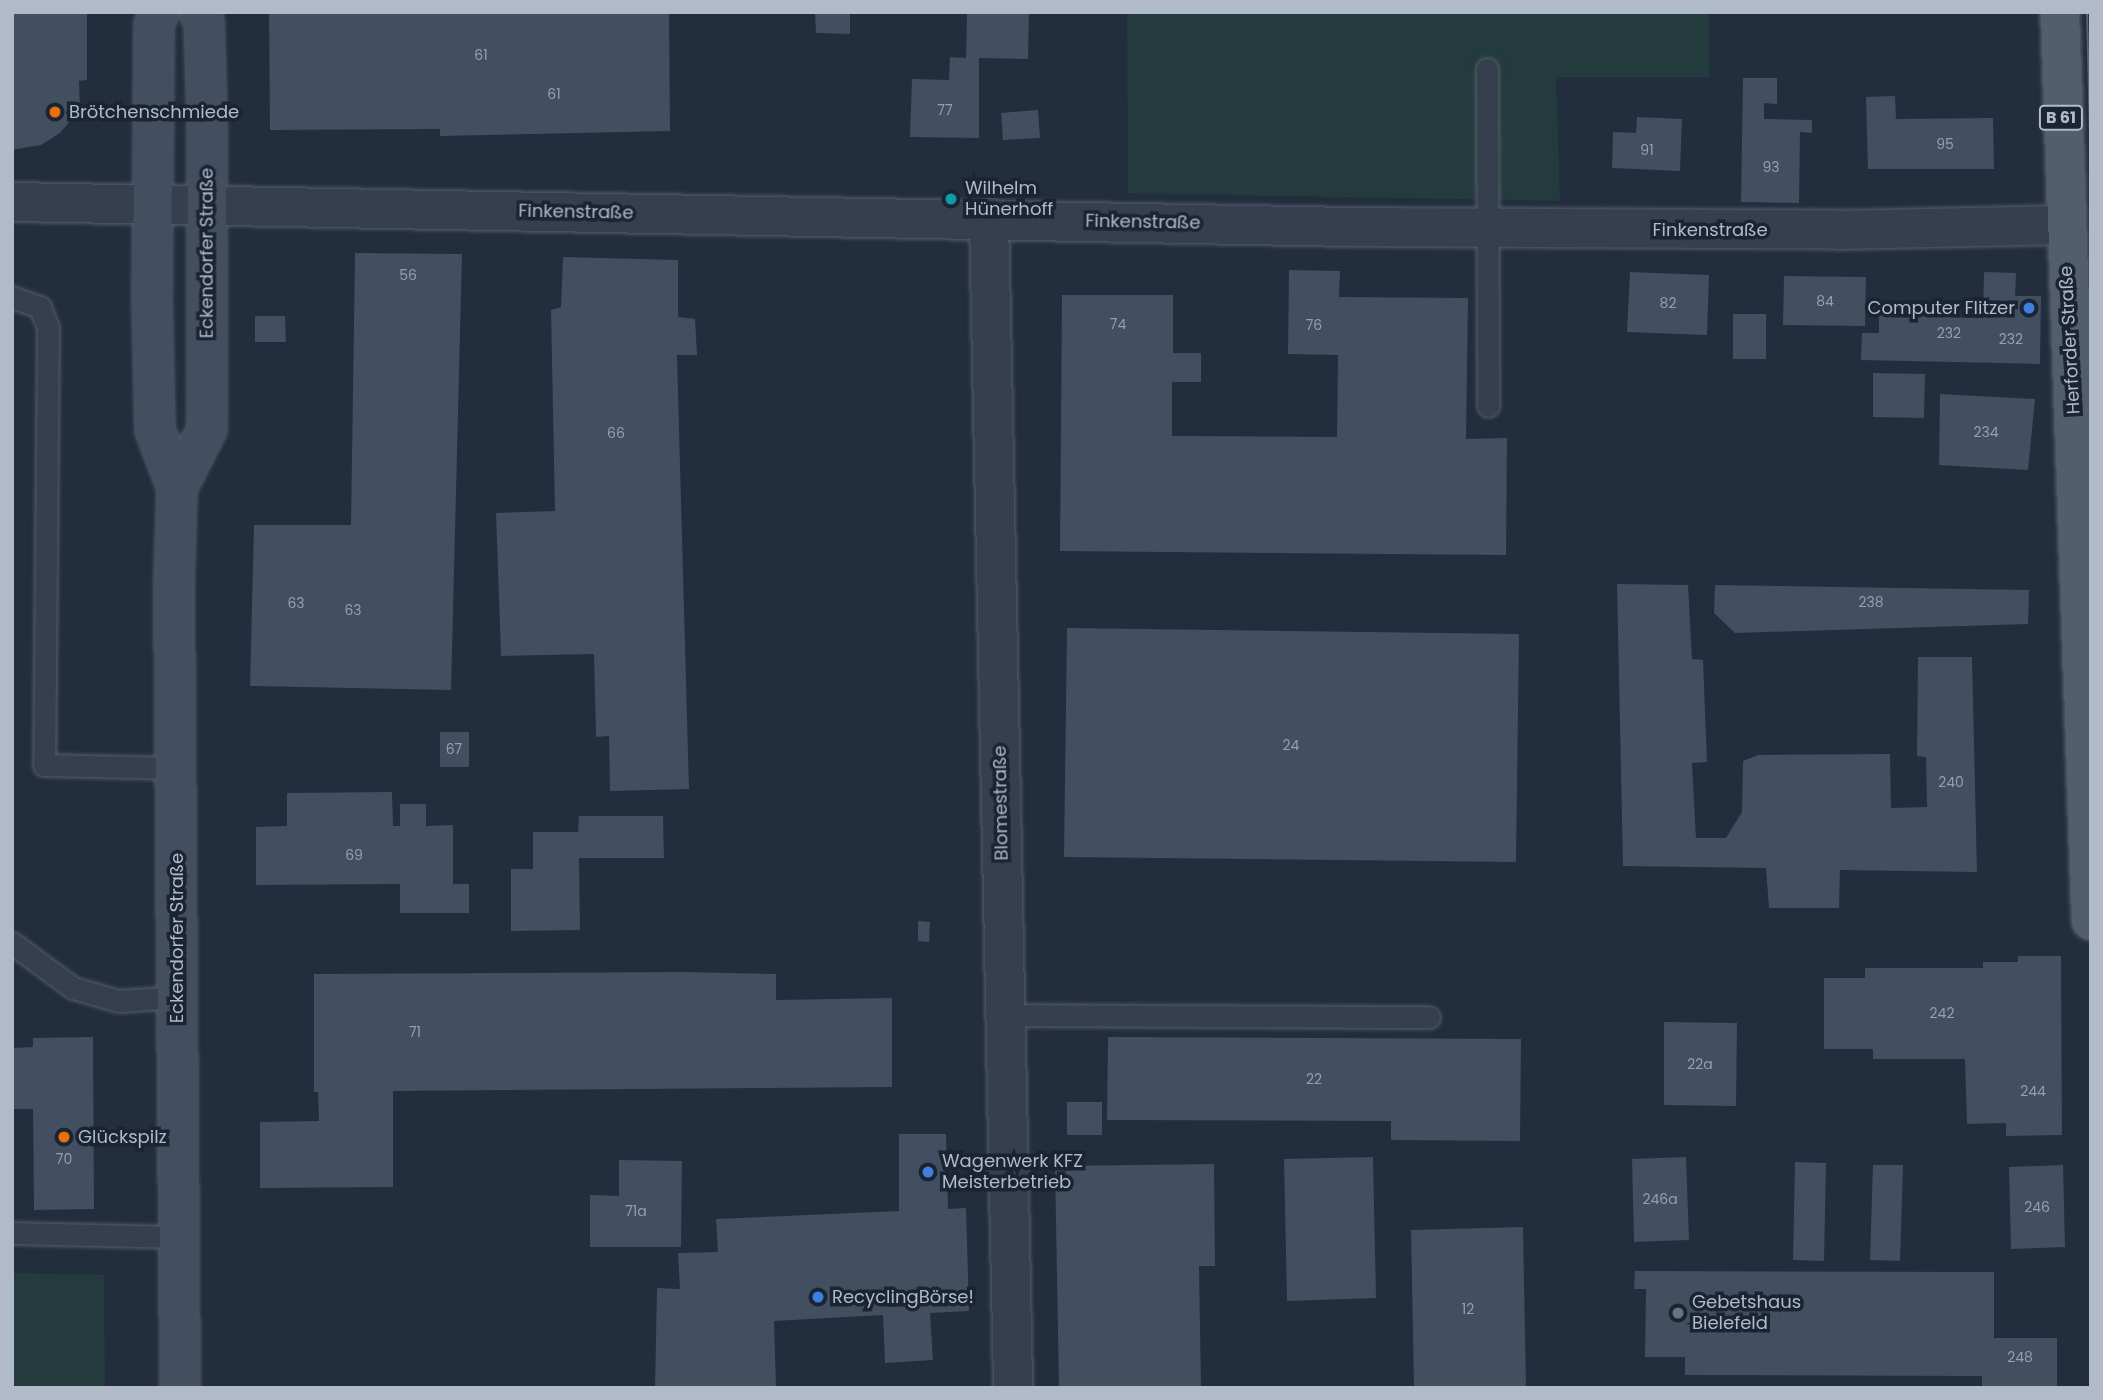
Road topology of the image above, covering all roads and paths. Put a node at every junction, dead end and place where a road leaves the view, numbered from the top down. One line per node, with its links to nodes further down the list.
1 (159, 12): 6 (street, Eckendorfer Straße)
2 (199, 12): 7 (street, Eckendorfer Straße)
3 (2060, 12): 9 (main road, Herforder Straße / B 61)
4 (1487, 69): 10 (lane)
5 (12, 202): 6 (street, Finkenstraße)
6 (153, 206): 7 (street, Finkenstraße); 13 (street, Eckendorfer Straße)
7 (207, 208): 8 (street, Finkenstraße); 13 (street, Eckendorfer Straße)
8 (989, 218): 10 (street, Finkenstraße); 18 (street, Blomestraße)
9 (2077, 223): 10 (street, Finkenstraße); 15 (main road, Herforder Straße / B 61)
10 (1486, 228): 12 (lane)
11 (12, 297): 14 (lane)
12 (1488, 406)
13 (177, 488): 14 (street, Eckendorfer Straße)
14 (176, 768): 17 (street, Eckendorfer Straße)
15 (2091, 920)
16 (12, 943): 17 (lane)
17 (177, 997): 21 (street, Eckendorfer Straße)
18 (1005, 1015): 19 (lane); 23 (street, Blomestraße)
19 (1429, 1017)
20 (12, 1233): 21 (lane)
21 (179, 1237): 22 (street, Eckendorfer Straße)
22 (180, 1388)
23 (1013, 1388)

